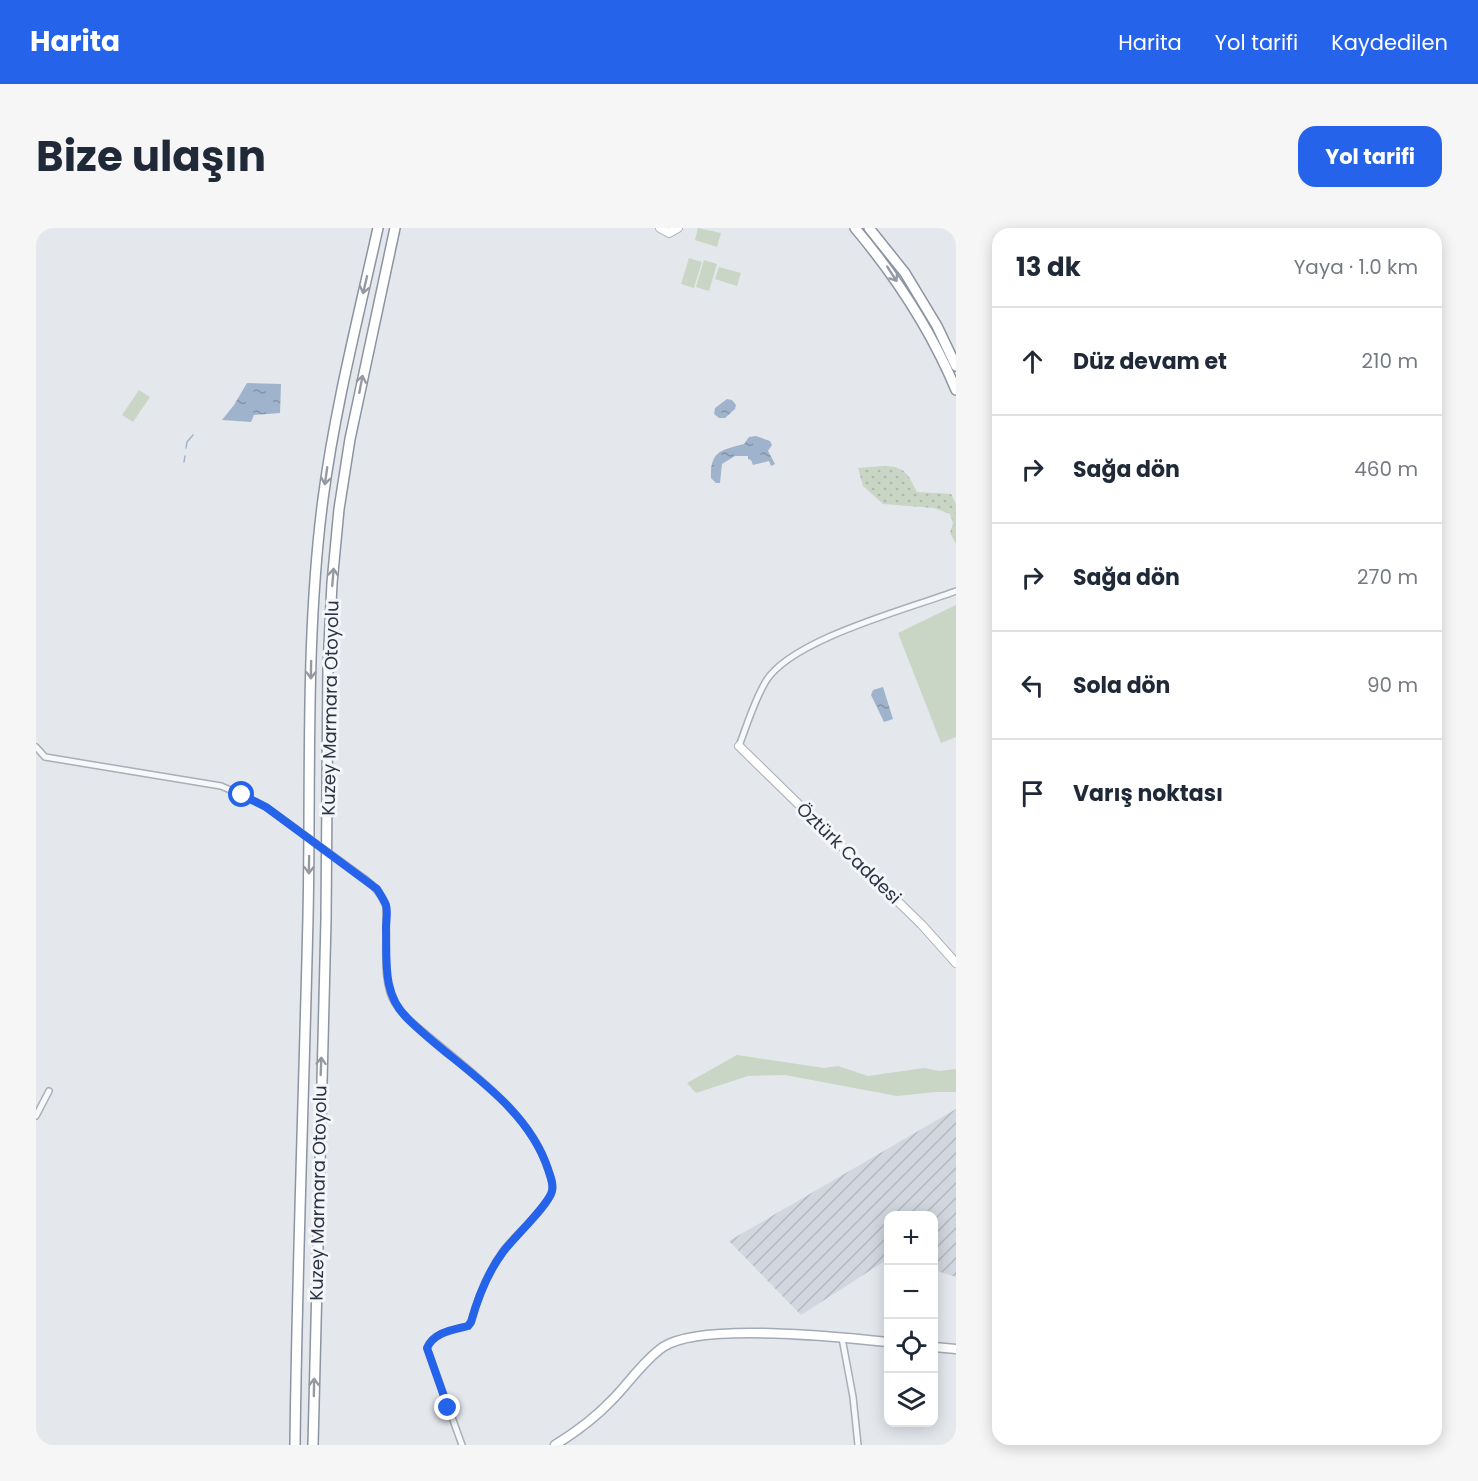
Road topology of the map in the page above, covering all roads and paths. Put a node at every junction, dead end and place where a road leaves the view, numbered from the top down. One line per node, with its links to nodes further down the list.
1 (378, 228): 19 (highway, Kuzey Marmara Otoyolu, one-way to 19)
2 (395, 228): 20 (highway, Kuzey Marmara Otoyolu, one-way to 2)
3 (660, 228): 4 (street)
4 (678, 228)
5 (855, 228): 8 (highway, one-way to 8)
6 (869, 228): 7 (highway)
7 (956, 366)
8 (956, 390)
9 (956, 591): 10 (street)
10 (739, 746): 12 (street, Öztürk Caddesi)
11 (36, 747): 21 (street, bridge)
12 (956, 963)
13 (49, 1091): 14 (street)
14 (36, 1116)
15 (842, 1338): 16 (main road); 22 (main road); 23 (street)
16 (884, 1342)
17 (938, 1347): 18 (main road)
18 (956, 1349)
19 (295, 1445)
20 (313, 1445)
21 (462, 1445)
22 (555, 1445)
23 (858, 1445)

